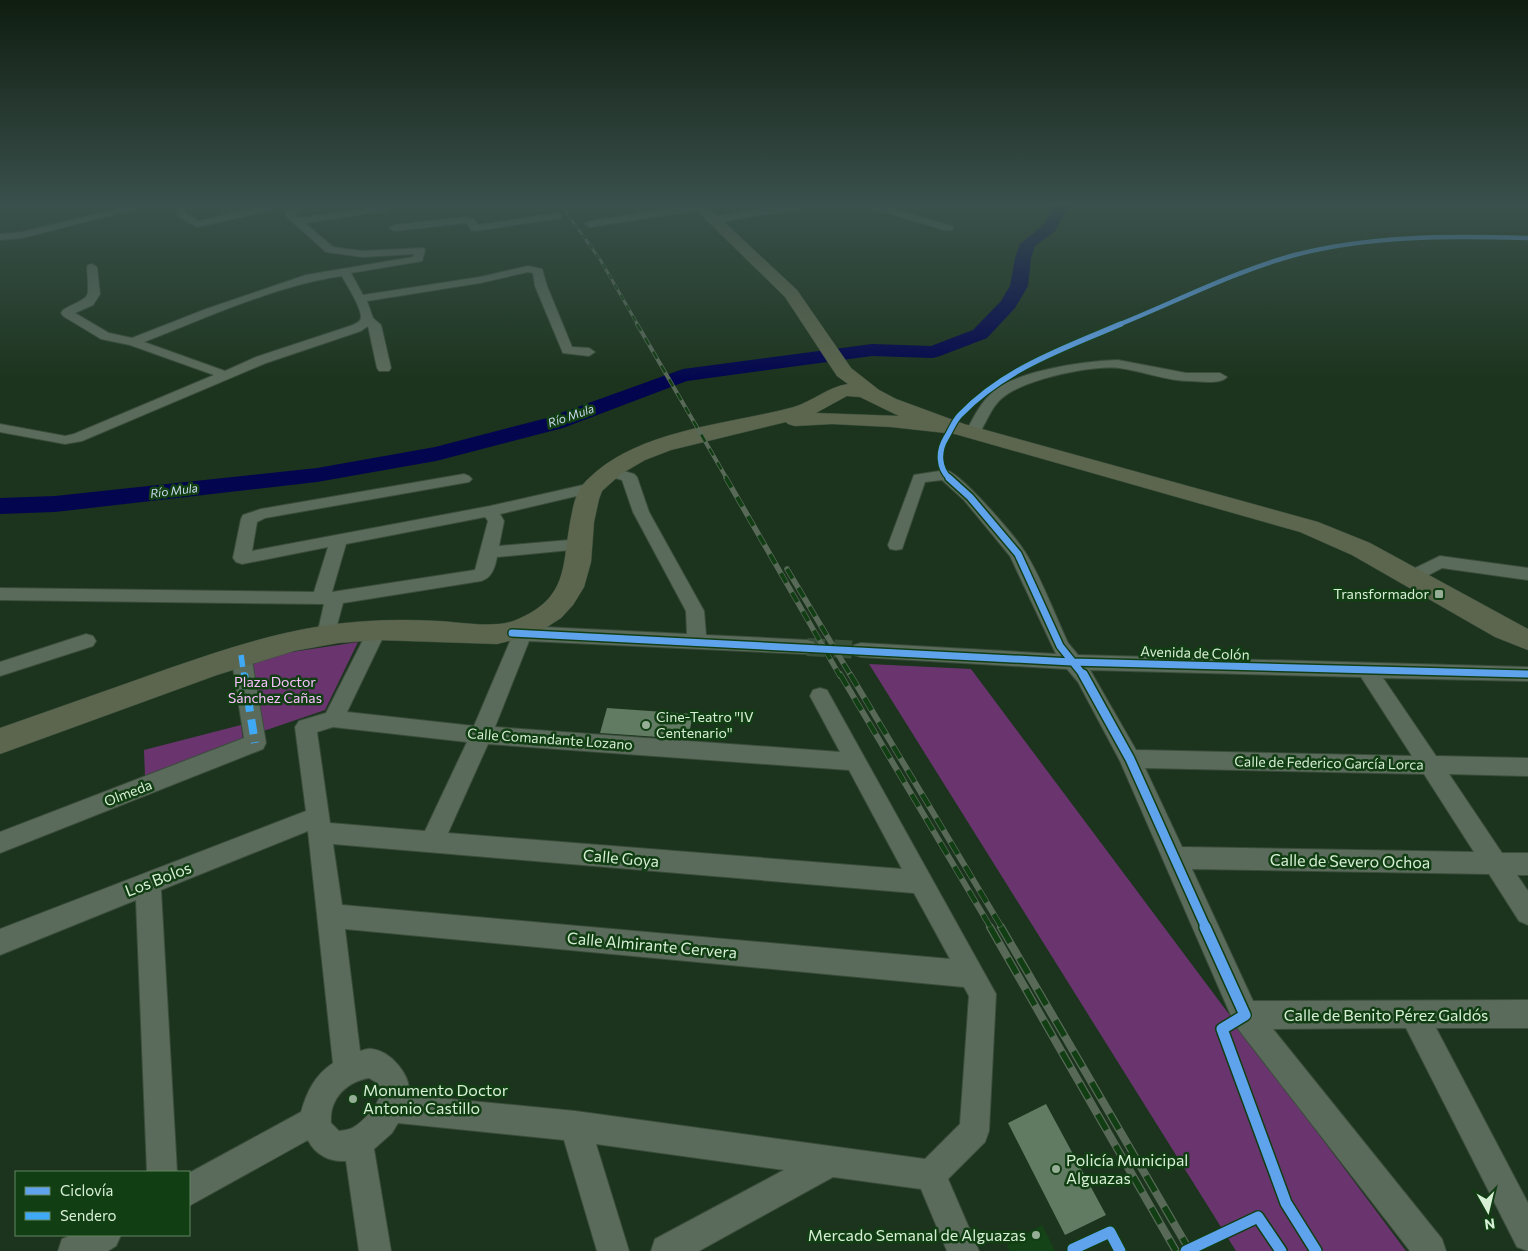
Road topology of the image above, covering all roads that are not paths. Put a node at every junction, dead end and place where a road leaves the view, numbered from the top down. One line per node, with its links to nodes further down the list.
1 (353, 263): 5 (street)
2 (392, 263): 5 (street)
3 (759, 263): 11 (main road)
4 (92, 267): 8 (street)
5 (346, 271): 6 (street); 8 (street)
6 (360, 299): 7 (street); 9 (street)
7 (366, 320): 10 (street); 12 (street)
8 (133, 342): 12 (street)
9 (589, 352)
10 (384, 368)
11 (844, 372): 14 (main road); 15 (main road)
12 (224, 375): 17 (street)
13 (1220, 377): 19 (street)
14 (875, 395): 15 (main road); 16 (main road); 19 (main road)
15 (830, 396): 16 (main road); 18 (main road)
16 (855, 419): 18 (main road); 19 (main road)
17 (0, 428)
18 (731, 428): 21 (main road)
19 (965, 430): 28 (main road)
20 (464, 479): 23 (street)
21 (601, 480): 22 (street); 24 (main road); 36 (street)
22 (490, 511): 23 (street); 26 (street)
23 (339, 540): 30 (street)
24 (581, 544): 26 (street); 32 (main road)
25 (896, 546): 40 (street)
26 (489, 552): 30 (street)
27 (1528, 574): 28 (street)
28 (1411, 577): 34 (main road)
29 (0, 594): 30 (street)
30 (328, 598): 33 (street)
31 (377, 631): 32 (main road); 33 (main road); 45 (street)
32 (517, 633): 36 (street); 46 (street)
33 (326, 635): 39 (main road)
34 (1528, 640)
35 (86, 641): 41 (street)
36 (697, 641): 37 (street)
37 (807, 647)
38 (861, 650): 40 (street, Avenida de Colón)
39 (242, 655): 47 (main road); 48 (street)
40 (1072, 662): 42 (street, Avenida de Colón); 49 (street)
41 (0, 669)
42 (1368, 670): 43 (street, Avenida de Colón); 51 (street)
43 (1528, 674)
44 (820, 696): 50 (street)
45 (333, 719): 46 (street, Calle Comandante Lozano); 53 (street)
46 (481, 735): 50 (street, Calle Comandante Lozano); 54 (street)
47 (0, 741)
48 (255, 743): 55 (street, Olmeda)
49 (1130, 759): 51 (street, Calle de Federico García Lorca); 56 (street)
50 (858, 762): 59 (street)
51 (1431, 765): 52 (street, Calle de Federico García Lorca); 57 (street)
52 (1528, 767)
53 (319, 825): 54 (street, Calle Goya); 60 (street, Los Bolos); 62 (street)
54 (432, 842): 59 (street, Calle Goya)
55 (0, 843)
56 (1173, 858): 57 (street, Calle de Severo Ochoa); 66 (street)
57 (1496, 864): 58 (street, Calle de Severo Ochoa); 61 (street)
58 (1528, 864)
59 (922, 882): 64 (street)
60 (148, 883): 63 (street, Los Bolos); 74 (street)
61 (1528, 913)
62 (331, 916): 64 (street, Calle Almirante Cervera); 68 (street)
63 (0, 942)
64 (972, 974): 75 (street)
65 (1528, 1014): 67 (street, Calle de Benito Pérez Galdós)
66 (1244, 1015): 67 (street, Calle de Benito Pérez Galdós); 84 (street)
67 (1414, 1015): 78 (street)
68 (348, 1068): 69 (street); 70 (street)
69 (391, 1108): 71 (street); 72 (street)
70 (315, 1120): 72 (street); 76 (street)
71 (575, 1126): 73 (street); 82 (street)
72 (358, 1142): 81 (street)
73 (831, 1161): 75 (street); 83 (street)
74 (162, 1171)
75 (931, 1175): 79 (street)
76 (190, 1189)
77 (103, 1236): 80 (street)
78 (1528, 1236)
79 (956, 1248)
80 (74, 1251)
81 (375, 1251)
82 (612, 1251)
83 (667, 1251)
84 (1430, 1251)

